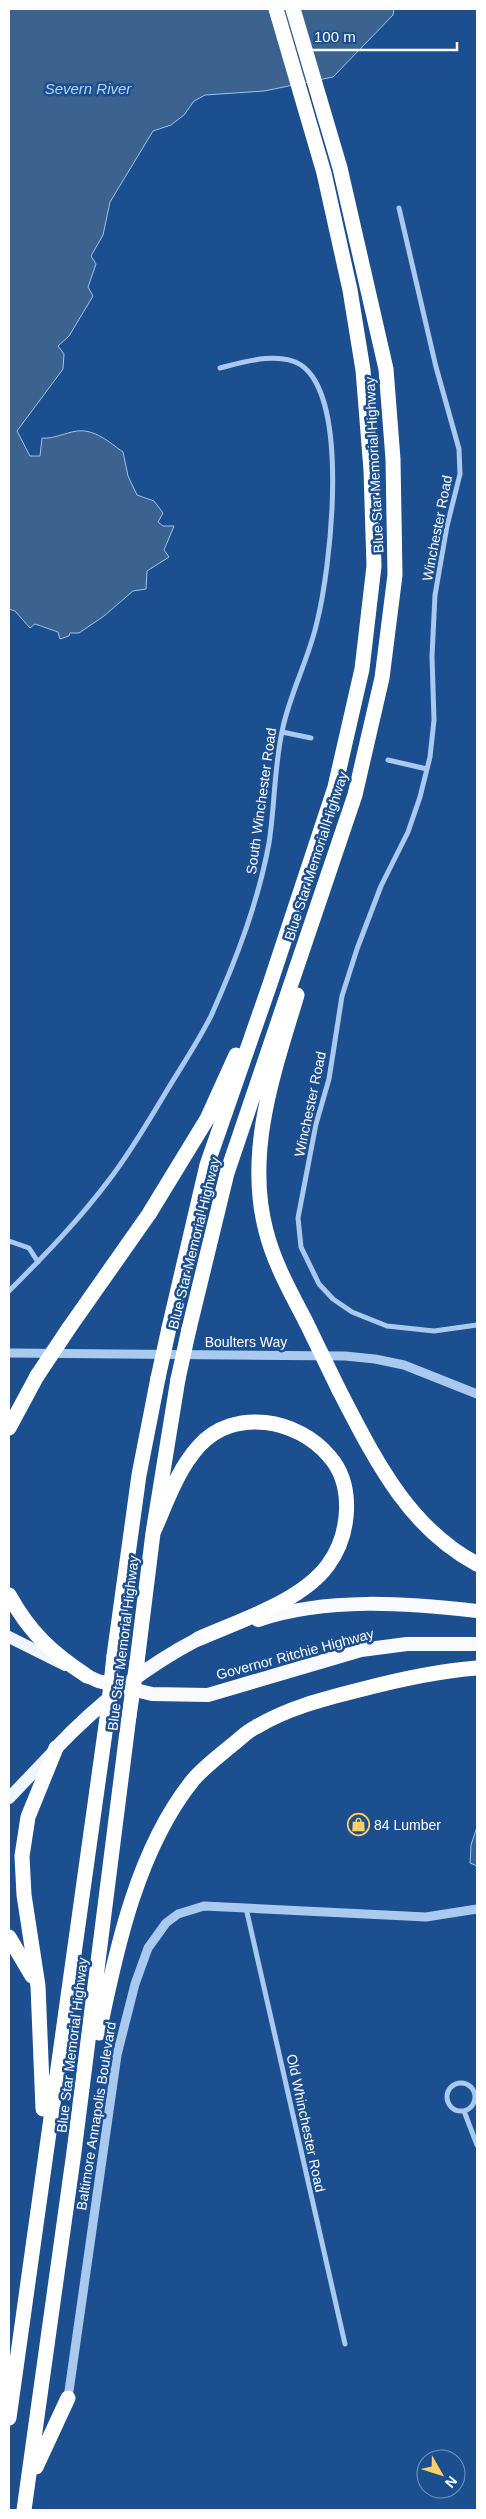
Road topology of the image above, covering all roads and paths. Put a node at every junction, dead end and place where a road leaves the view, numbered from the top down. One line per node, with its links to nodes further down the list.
1 (276, 9): 10 (highway, Blue Star Memorial Highway)
2 (294, 9): 9 (highway, Blue Star Memorial Highway)
3 (399, 208): 8 (street, Winchester Road)
4 (220, 368): 5 (street, South Winchester Road)
5 (282, 732): 6 (street); 12 (street, South Winchester Road)
6 (311, 738)
7 (388, 760): 8 (street)
8 (427, 769): 14 (street, Winchester Road)
9 (355, 795): 20 (highway, bridge); 21 (highway, Blue Star Memorial Highway, bridge)
10 (270, 984): 16 (highway, bridge); 40 (highway, Blue Star Memorial Highway, bridge)
11 (9, 1241): 12 (street)
12 (38, 1262): 13 (street, South Winchester Road)
13 (9, 1291)
14 (477, 1325)
15 (9, 1353): 17 (street, Boulters Way)
16 (37, 1376): 18 (highway); 19 (highway)
17 (477, 1394)
18 (9, 1413)
19 (9, 1428)
20 (432, 1530): 22 (highway); 23 (highway)
21 (153, 1533): 27 (highway); 39 (highway, Blue Star Memorial Highway, bridge)
22 (477, 1556)
23 (477, 1564)
24 (9, 1595): 30 (highway)
25 (477, 1611): 27 (highway)
26 (9, 1637): 30 (main road, Governor Ritchie Highway)
27 (198, 1640): 31 (highway, bridge)
28 (477, 1644): 30 (highway, Governor Ritchie Highway)
29 (477, 1668): 39 (highway)
30 (87, 1676)
31 (56, 1748): 32 (main road); 36 (highway)
32 (9, 1798)
33 (246, 1907): 34 (street, Baltimore Annapolis Boulevard); 41 (street, Old Whinchester Road); 43 (street, Baltimore Annapolis Boulevard)
34 (477, 1909)
35 (9, 1936): 36 (highway)
36 (38, 1986): 40 (highway)
37 (464, 2111): 37 (street); 38 (street)
38 (477, 2145)
39 (74, 2152): 42 (highway, Blue Star Memorial Highway)
40 (43, 2164): 44 (highway, Blue Star Memorial Highway)
41 (345, 2344)
42 (42, 2382): 43 (highway); 45 (highway, Blue Star Memorial Highway)
43 (68, 2398): 45 (highway)
44 (9, 2418)
45 (27, 2488): 46 (highway, Blue Star Memorial Highway)
46 (24, 2510)

